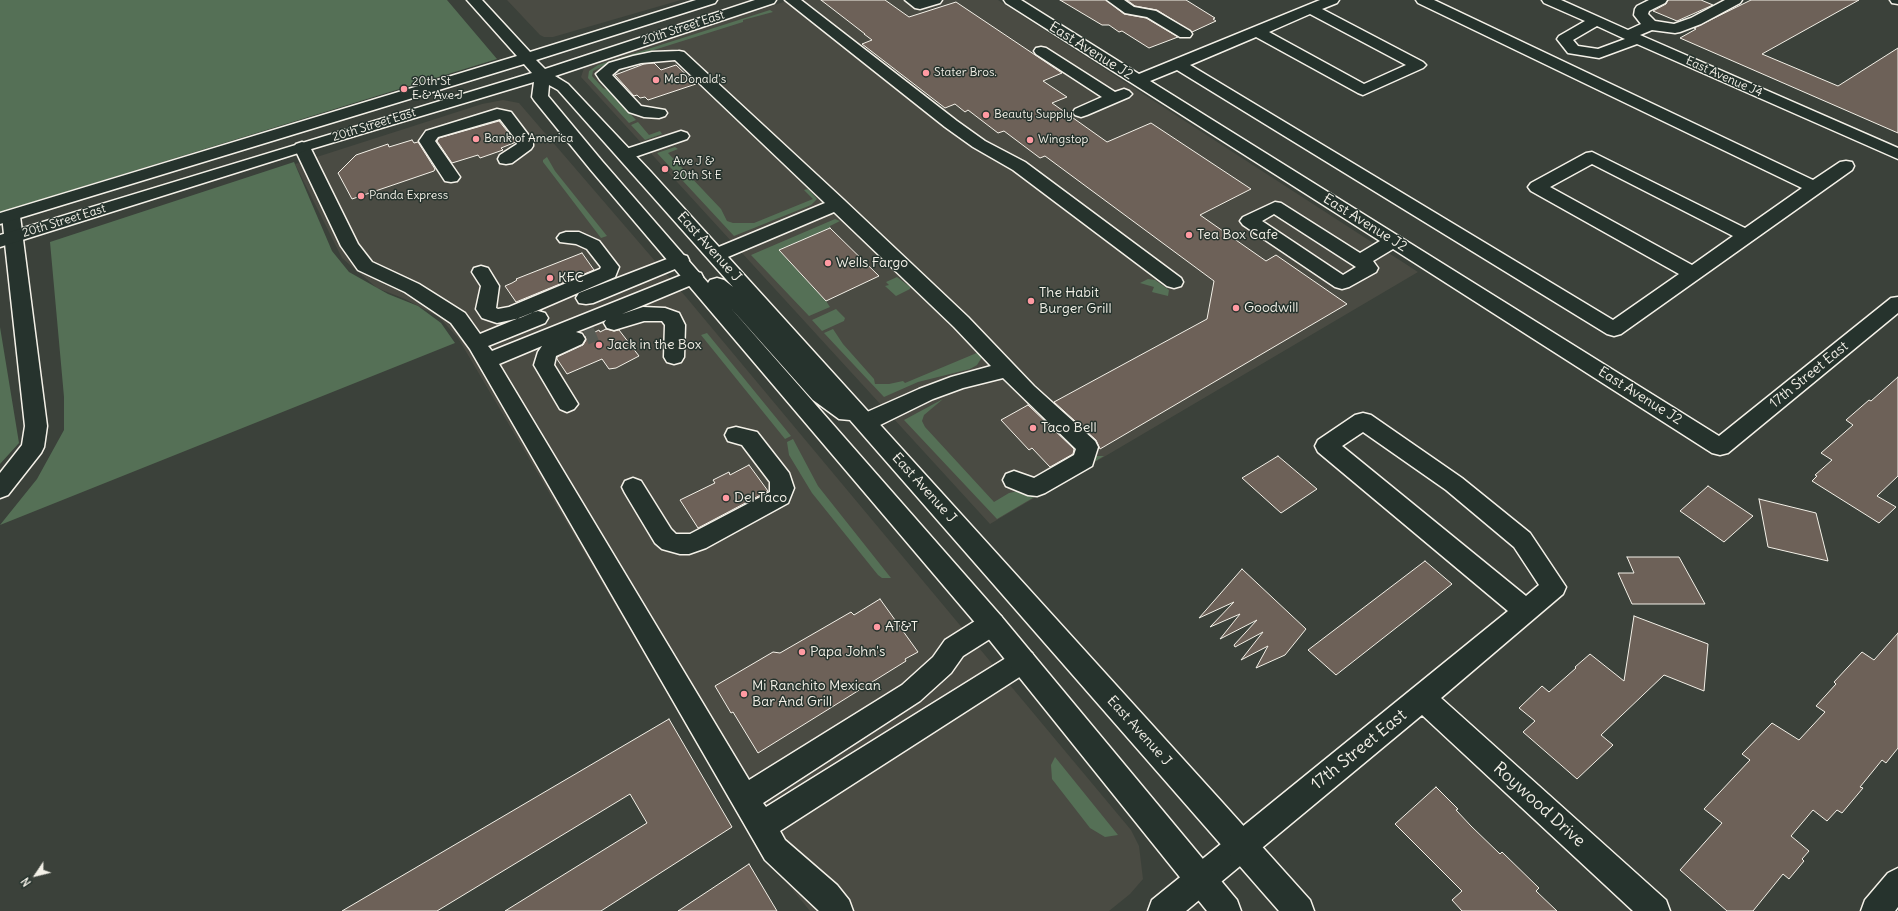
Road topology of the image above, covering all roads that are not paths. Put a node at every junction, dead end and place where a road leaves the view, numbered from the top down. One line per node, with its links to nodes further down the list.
1 (474, 0): 22 (main road, East Avenue J)
2 (710, 0): 22 (main road, 20th Street East)
3 (769, 0): 25 (main road, 20th Street East)
4 (792, 0): 50 (main road)
5 (912, 0): 6 (main road)
6 (936, 0)
7 (1114, 0): 18 (main road)
8 (1332, 0): 14 (main road)
9 (1423, 0): 23 (main road)
10 (1549, 0): 15 (main road, East Avenue J4)
11 (1660, 0): 16 (main road)
12 (1735, 0): 16 (main road)
13 (1016, 1): 26 (main road, East Avenue J2)
14 (1311, 9): 17 (main road); 17 (main road)
15 (1596, 21): 19 (main road, East Avenue J4); 20 (main road)
16 (1650, 25): 19 (main road)
17 (1257, 31): 24 (main road)
18 (1185, 34)
19 (1633, 37): 20 (main road); 32 (main road, East Avenue J4)
20 (1573, 50): 23 (main road)
21 (1041, 51): 27 (main road)
22 (527, 58): 25 (main road, East Avenue J); 40 (main road, 20th Street East)
23 (1552, 60): 38 (main road)
24 (1178, 64): 26 (main road); 49 (main road)
25 (542, 75): 31 (main road, 20th Street East); 33 (main road, East Avenue J); 36 (main road)
26 (1142, 83): 27 (main road); 44 (main road, East Avenue J2)
27 (1114, 98): 28 (main road)
28 (1080, 112)
29 (658, 113): 39 (main road)
30 (681, 136): 33 (main road)
31 (302, 147): 43 (main road, 20th Street East); 52 (main road)
32 (1898, 154)
33 (626, 155): 45 (main road, East Avenue J)
34 (506, 159): 37 (main road)
35 (1846, 166): 38 (main road)
36 (603, 174): 45 (main road); 47 (main road)
37 (451, 177)
38 (1814, 187): 41 (main road)
39 (838, 204): 45 (main road); 54 (main road)
40 (6, 218): 43 (main road)
41 (1745, 235): 49 (main road); 49 (main road)
42 (566, 238): 48 (main road)
43 (7, 239): 61 (main road)
44 (1393, 241): 46 (main road); 58 (main road, East Avenue J2)
45 (716, 256): 56 (main road, East Avenue J)
46 (1360, 261): 46 (main road)
47 (689, 270): 52 (main road); 56 (main road); 63 (main road)
48 (481, 272)
49 (1692, 273)
50 (1174, 282)
51 (1898, 303): 58 (main road, 17th Street East)
52 (482, 352): 68 (main road)
53 (674, 357): 55 (main road)
54 (1007, 370): 56 (main road); 59 (main road)
55 (567, 404)
56 (866, 422): 70 (main road, East Avenue J)
57 (736, 435): 60 (main road)
58 (1720, 447)
59 (1014, 480)
60 (633, 487)
61 (0, 489)
62 (1526, 611): 62 (main road, 17th Street East); 65 (main road, 17th Street East)
63 (992, 624): 64 (main road); 66 (main road)
64 (1023, 661): 67 (main road); 71 (main road)
65 (1422, 698): 70 (main road, 17th Street East); 77 (main road, Roywood Drive)
66 (855, 728): 67 (main road); 68 (main road)
67 (874, 756): 69 (main road)
68 (745, 798): 69 (main road)
69 (762, 826): 73 (main road)
70 (1242, 847): 71 (main road, 17th Street East); 76 (main road, East Avenue J)
71 (1201, 881): 74 (main road, 17th Street East); 75 (main road)
72 (1898, 883): 78 (main road)
73 (838, 911)
74 (1163, 911)
75 (1226, 911)
76 (1298, 911)
77 (1655, 911)
78 (1876, 911)

